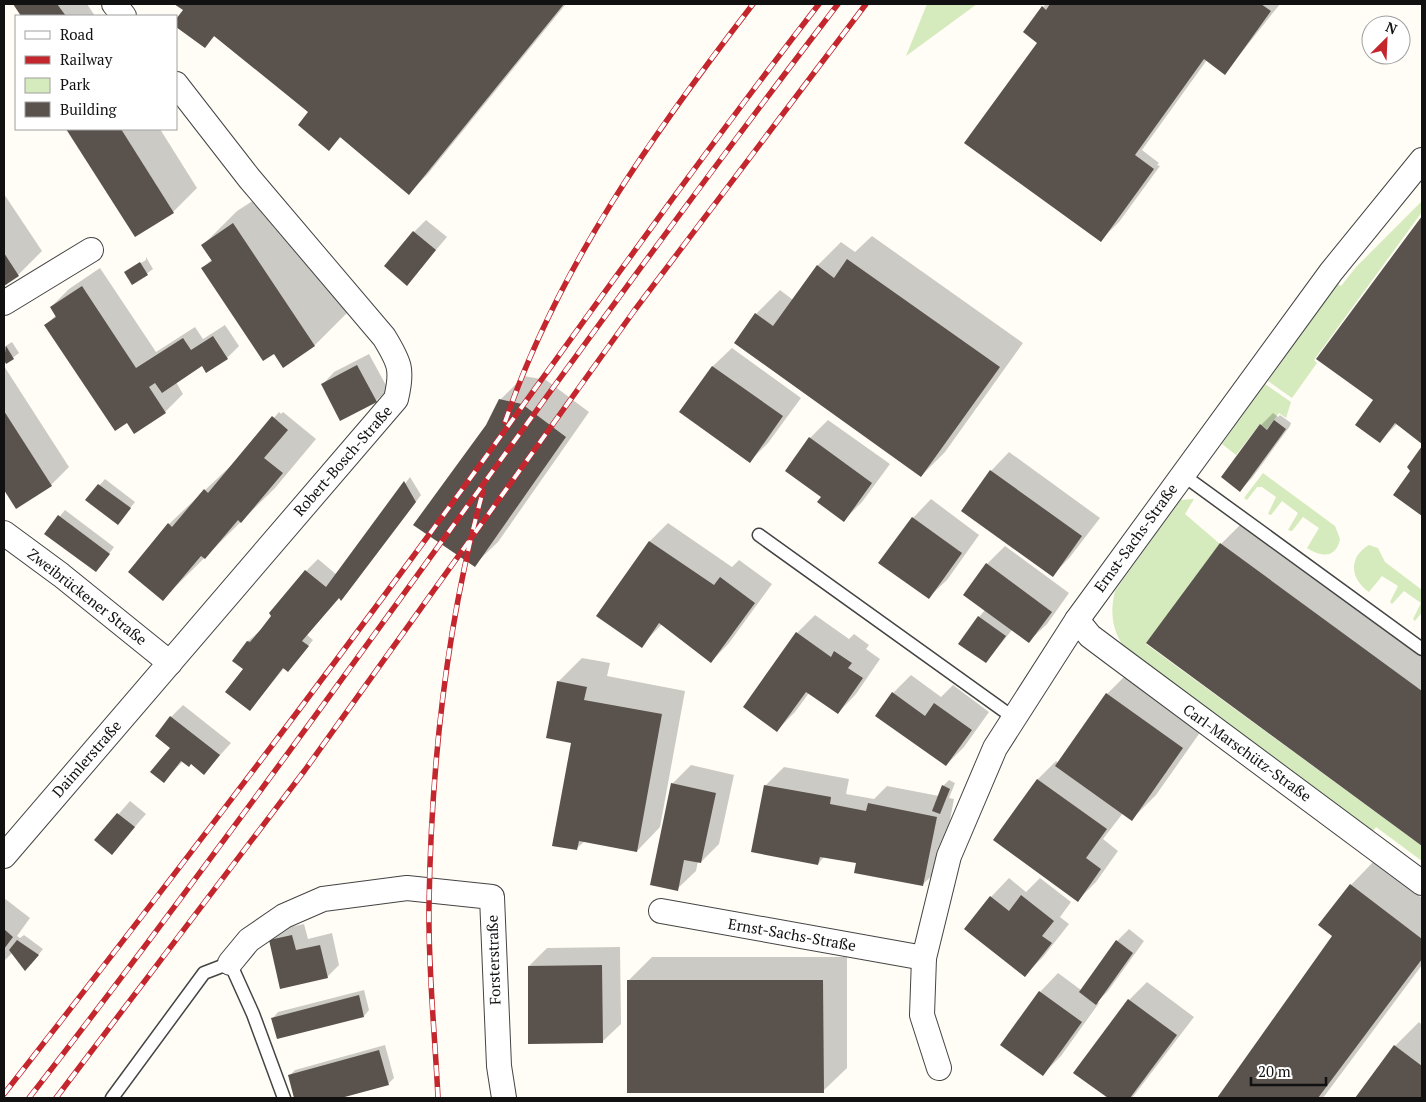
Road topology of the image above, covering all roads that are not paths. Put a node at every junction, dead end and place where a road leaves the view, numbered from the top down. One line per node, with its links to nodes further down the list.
1 (114, 4): 2 (street)
2 (123, 15)
3 (178, 87): 12 (street, Robert-Bosch-Straße)
4 (1422, 160): 7 (street, Ernst-Sachs-Straße)
5 (91, 250): 6 (street)
6 (4, 302)
7 (1183, 475): 10 (street, Ernst-Sachs-Straße); 11 (lane)
8 (4, 533): 12 (street, Zweibrückener Straße)
9 (759, 535): 13 (lane)
10 (1077, 620): 13 (street, Ernst-Sachs-Straße); 15 (street, Carl-Marschütz-Straße)
11 (1422, 649)
12 (170, 663): 14 (street, Daimlerstraße)
13 (1014, 718): 17 (street, Ernst-Sachs-Straße)
14 (4, 856)
15 (1422, 883)
16 (661, 911): 17 (street, Ernst-Sachs-Straße)
17 (924, 958): 19 (street, Ernst-Sachs-Straße)
18 (230, 963): 20 (lane); 21 (lane); 22 (street, Forsterstraße)
19 (939, 1068)
20 (112, 1098)
21 (284, 1098)
22 (504, 1098)

